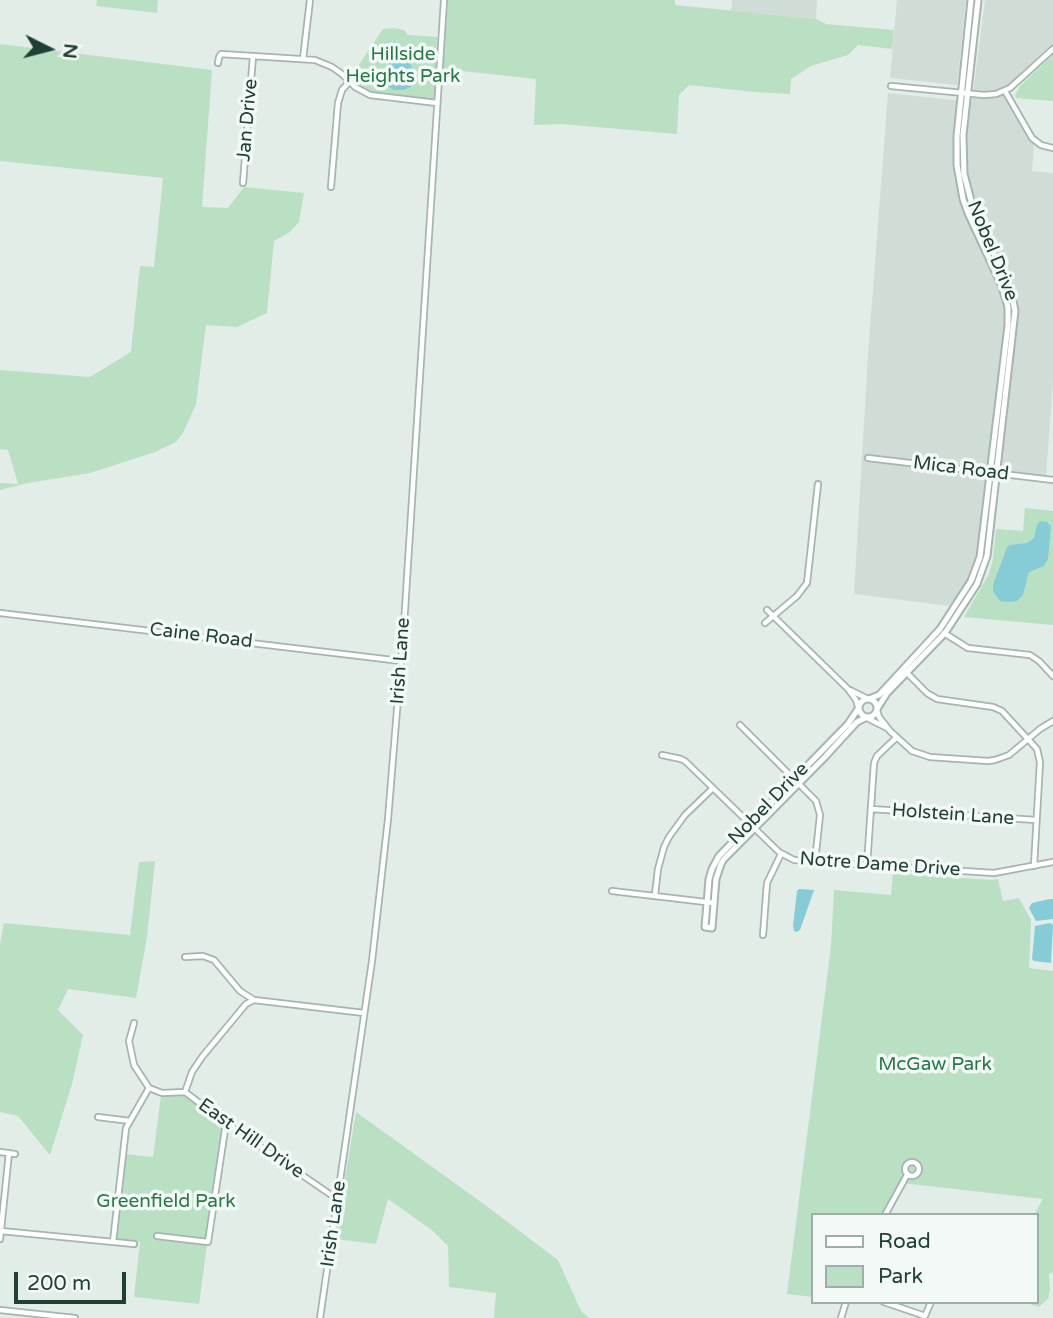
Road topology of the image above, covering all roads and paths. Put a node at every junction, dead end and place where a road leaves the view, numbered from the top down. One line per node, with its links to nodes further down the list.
1 (310, 0): 7 (street)
2 (444, 0): 13 (street, Irish Lane)
3 (971, 0): 12 (street, Nobel Drive)
4 (978, 0): 12 (street, Nobel Drive)
5 (1053, 49): 11 (street)
6 (254, 56): 7 (street); 8 (street); 15 (street, Jan Drive)
7 (303, 59): 9 (street)
8 (218, 63)
9 (349, 82): 13 (street); 16 (street)
10 (891, 86): 12 (street)
11 (1005, 91): 12 (street); 14 (street)
12 (965, 93): 18 (street, Nobel Drive)
13 (437, 103): 26 (street, Irish Lane)
14 (1053, 148)
15 (243, 183)
16 (331, 187)
17 (868, 458): 18 (street, Mica Road)
18 (993, 473): 19 (street, Mica Road); 25 (street, Nobel Drive)
19 (1053, 480)
20 (818, 484): 23 (street)
21 (767, 610): 23 (street)
22 (0, 613): 26 (street, Caine Road)
23 (773, 616): 24 (street); 29 (street)
24 (765, 623)
25 (942, 631): 27 (street, Nobel Drive); 28 (street); 30 (street, Nobel Drive)
26 (401, 661): 57 (street, Irish Lane)
27 (907, 673): 32 (street, Nobel Drive); 38 (street)
28 (1053, 676)
29 (848, 689): 30 (street); 31 (street)
30 (869, 699): 31 (street, Nobel Drive); 32 (street)
31 (858, 708): 33 (street); 40 (street, Nobel Drive)
32 (877, 709): 33 (street, Nobel Drive); 36 (street)
33 (866, 718): 36 (street); 40 (street, Nobel Drive)
34 (1053, 721): 38 (street)
35 (740, 725): 41 (street)
36 (890, 731): 37 (street)
37 (897, 737): 38 (street); 43 (street)
38 (1029, 739): 44 (street)
39 (662, 755): 42 (street, Notre Dame Drive)
40 (822, 755): 41 (street, Nobel Drive)
41 (797, 780): 45 (street, Nobel Drive); 47 (street)
42 (713, 788): 45 (street, Notre Dame Drive); 52 (street)
43 (871, 809): 44 (street, Holstein Lane); 49 (street)
44 (1036, 820): 50 (street)
45 (752, 826): 46 (street, Notre Dame Drive); 53 (street, Nobel Drive)
46 (781, 854): 47 (street, Notre Dame Drive); 54 (street)
47 (816, 862): 49 (street, Notre Dame Drive)
48 (1053, 862): 50 (street, Notre Dame Drive)
49 (867, 865): 50 (street, Notre Dame Drive)
50 (1034, 866)
51 (612, 891): 52 (street)
52 (655, 895): 53 (street)
53 (710, 903)
54 (763, 935)
55 (185, 957): 56 (street)
56 (254, 1000): 57 (street); 60 (street)
57 (364, 1013): 66 (street, Irish Lane)
58 (134, 1023): 59 (street)
59 (149, 1088): 60 (street, East Hill Drive); 62 (street)
60 (185, 1092): 63 (street, East Hill Drive)
61 (97, 1117): 62 (street)
62 (130, 1121): 71 (street)
63 (226, 1123): 66 (street, East Hill Drive); 69 (street)
64 (0, 1152): 68 (street)
65 (907, 1175): 67 (street)
66 (337, 1199): 77 (street, Irish Lane)
67 (886, 1213)
68 (1, 1231): 70 (street); 71 (street)
69 (157, 1236)
70 (0, 1239)
71 (113, 1242): 72 (street)
72 (134, 1244)
73 (889, 1304): 75 (street)
74 (0, 1310): 76 (street)
75 (924, 1317)
76 (75, 1318)
77 (320, 1318)

